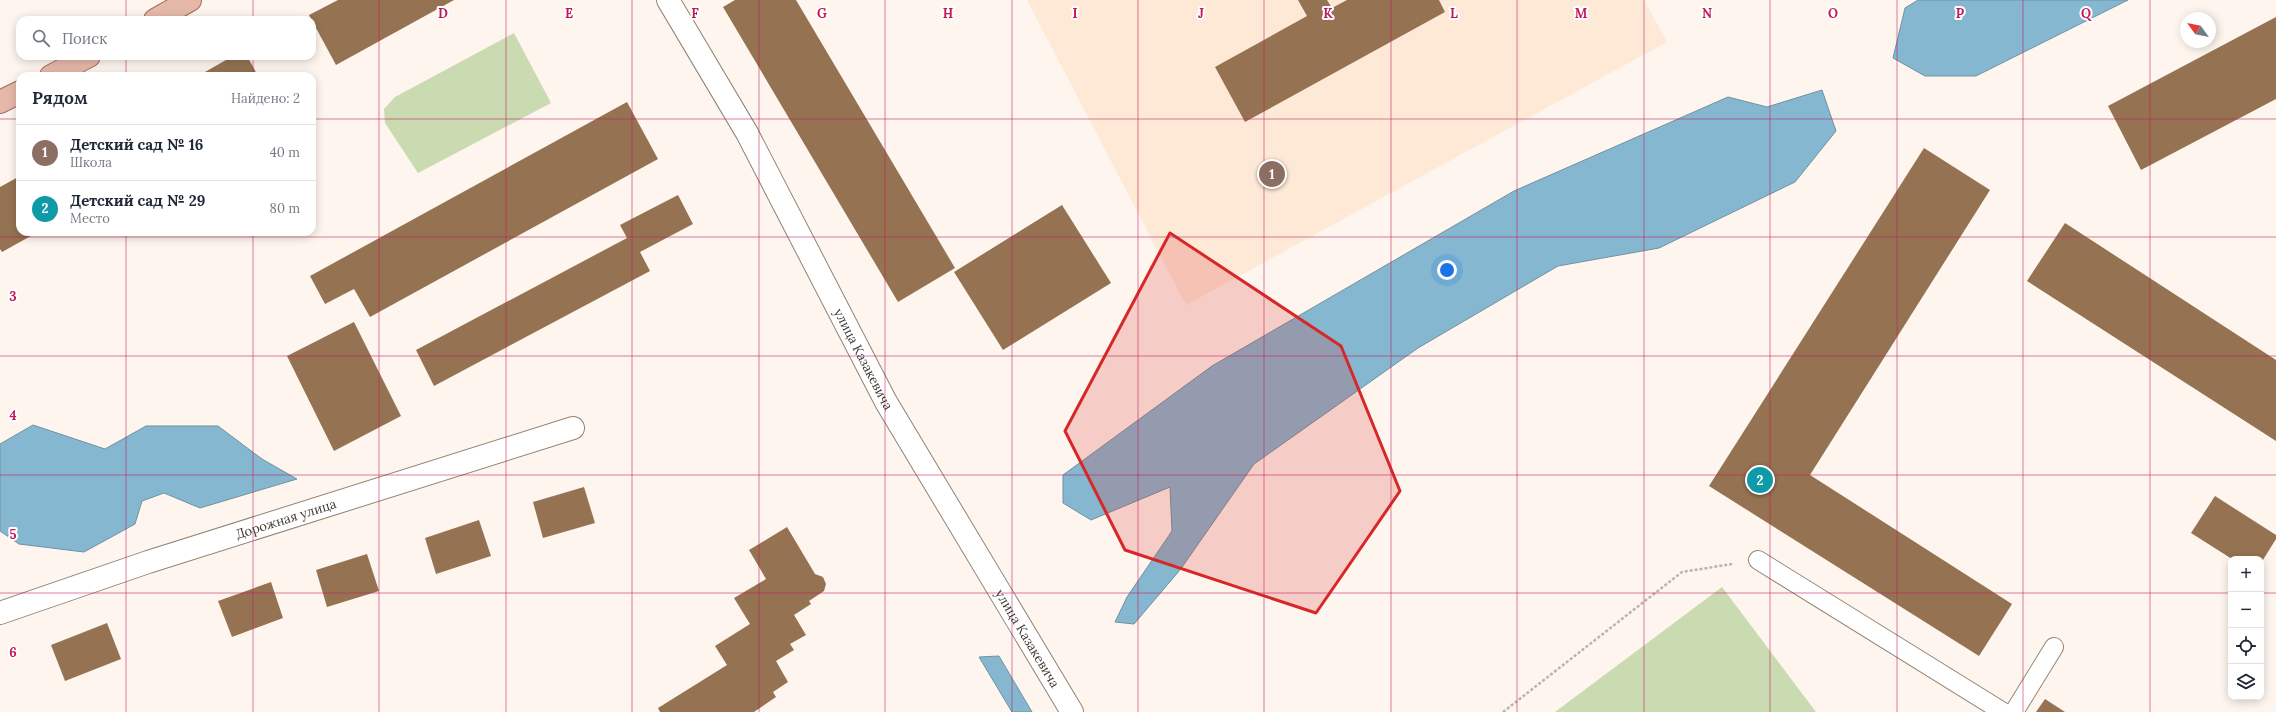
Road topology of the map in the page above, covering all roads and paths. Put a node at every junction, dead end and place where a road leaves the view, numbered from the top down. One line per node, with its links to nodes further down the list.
1 (190, 0): 3 (main road)
2 (668, 0): 12 (street, улица Казакевича)
3 (162, 16)
4 (81, 60): 5 (main road)
5 (59, 72)
6 (16, 94): 7 (main road)
7 (0, 102)
8 (573, 428): 10 (street, Дорожная улица)
9 (1758, 560): 13 (path); 14 (lane)
10 (0, 613)
11 (2054, 647): 15 (lane)
12 (1072, 712)
13 (1503, 712)
14 (2003, 712)
15 (2014, 712)

